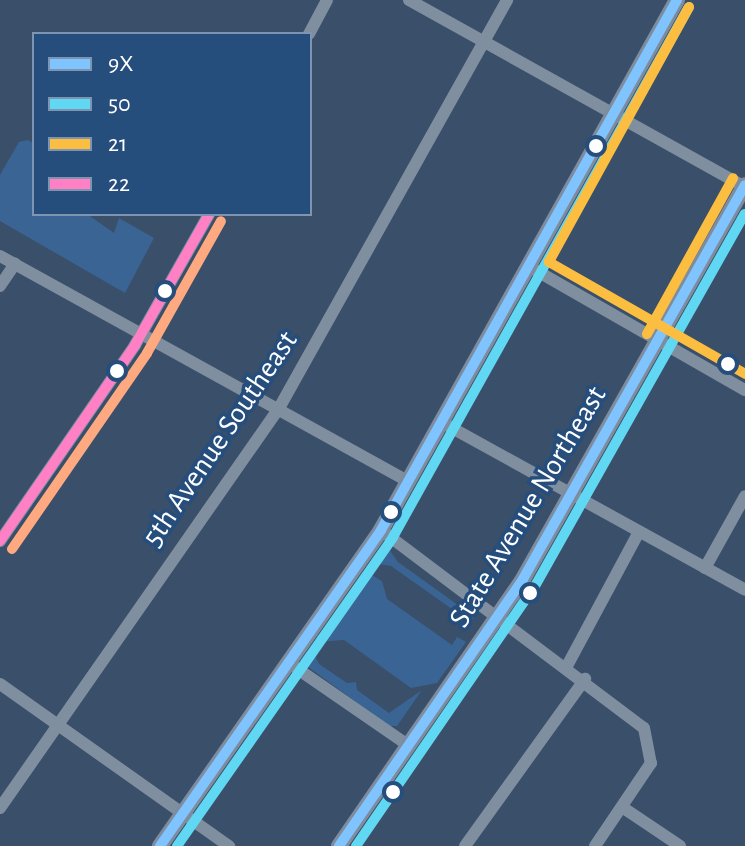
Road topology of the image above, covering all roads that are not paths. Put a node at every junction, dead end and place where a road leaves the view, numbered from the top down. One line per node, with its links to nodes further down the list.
1 (327, 0): 5 (street)
2 (409, 0): 6 (street)
3 (507, 0): 6 (street, 5th Avenue Southeast)
4 (677, 0): 7 (main road)
5 (310, 32)
6 (484, 41): 7 (street); 17 (street, 5th Avenue Southeast)
7 (614, 114): 8 (street); 12 (main road)
8 (745, 186): 15 (main road, State Avenue Northeast)
9 (208, 216): 14 (street)
10 (0, 256): 11 (street)
11 (15, 264): 13 (street); 14 (street)
12 (530, 267): 15 (street); 18 (main road)
13 (0, 286)
14 (141, 335): 17 (street); 24 (street)
15 (659, 341): 16 (street); 20 (main road, State Avenue Northeast)
16 (745, 390)
17 (278, 410): 19 (street); 32 (street, 5th Avenue Southeast)
18 (443, 423): 19 (main road); 20 (street)
19 (410, 482): 22 (main road)
20 (572, 495): 23 (street); 27 (main road, State Avenue Northeast)
21 (745, 496): 25 (street)
22 (381, 530): 27 (street); 28 (main road)
23 (639, 532): 25 (street); 29 (street)
24 (0, 541)
25 (705, 568): 26 (street)
26 (745, 590)
27 (498, 617): 29 (street); 33 (main road, State Avenue Northeast)
28 (289, 663): 33 (street); 36 (main road)
29 (567, 666): 30 (street)
30 (585, 679): 34 (street); 40 (street)
31 (0, 684): 32 (street)
32 (58, 725): 35 (street, 5th Avenue Southeast); 36 (street)
33 (408, 745): 39 (main road, State Avenue Northeast)
34 (622, 807): 41 (street); 42 (street)
35 (0, 808)
36 (183, 814): 37 (main road); 38 (street)
37 (160, 846)
38 (229, 846)
39 (339, 846)
40 (465, 846)
41 (595, 846)
42 (680, 846)

